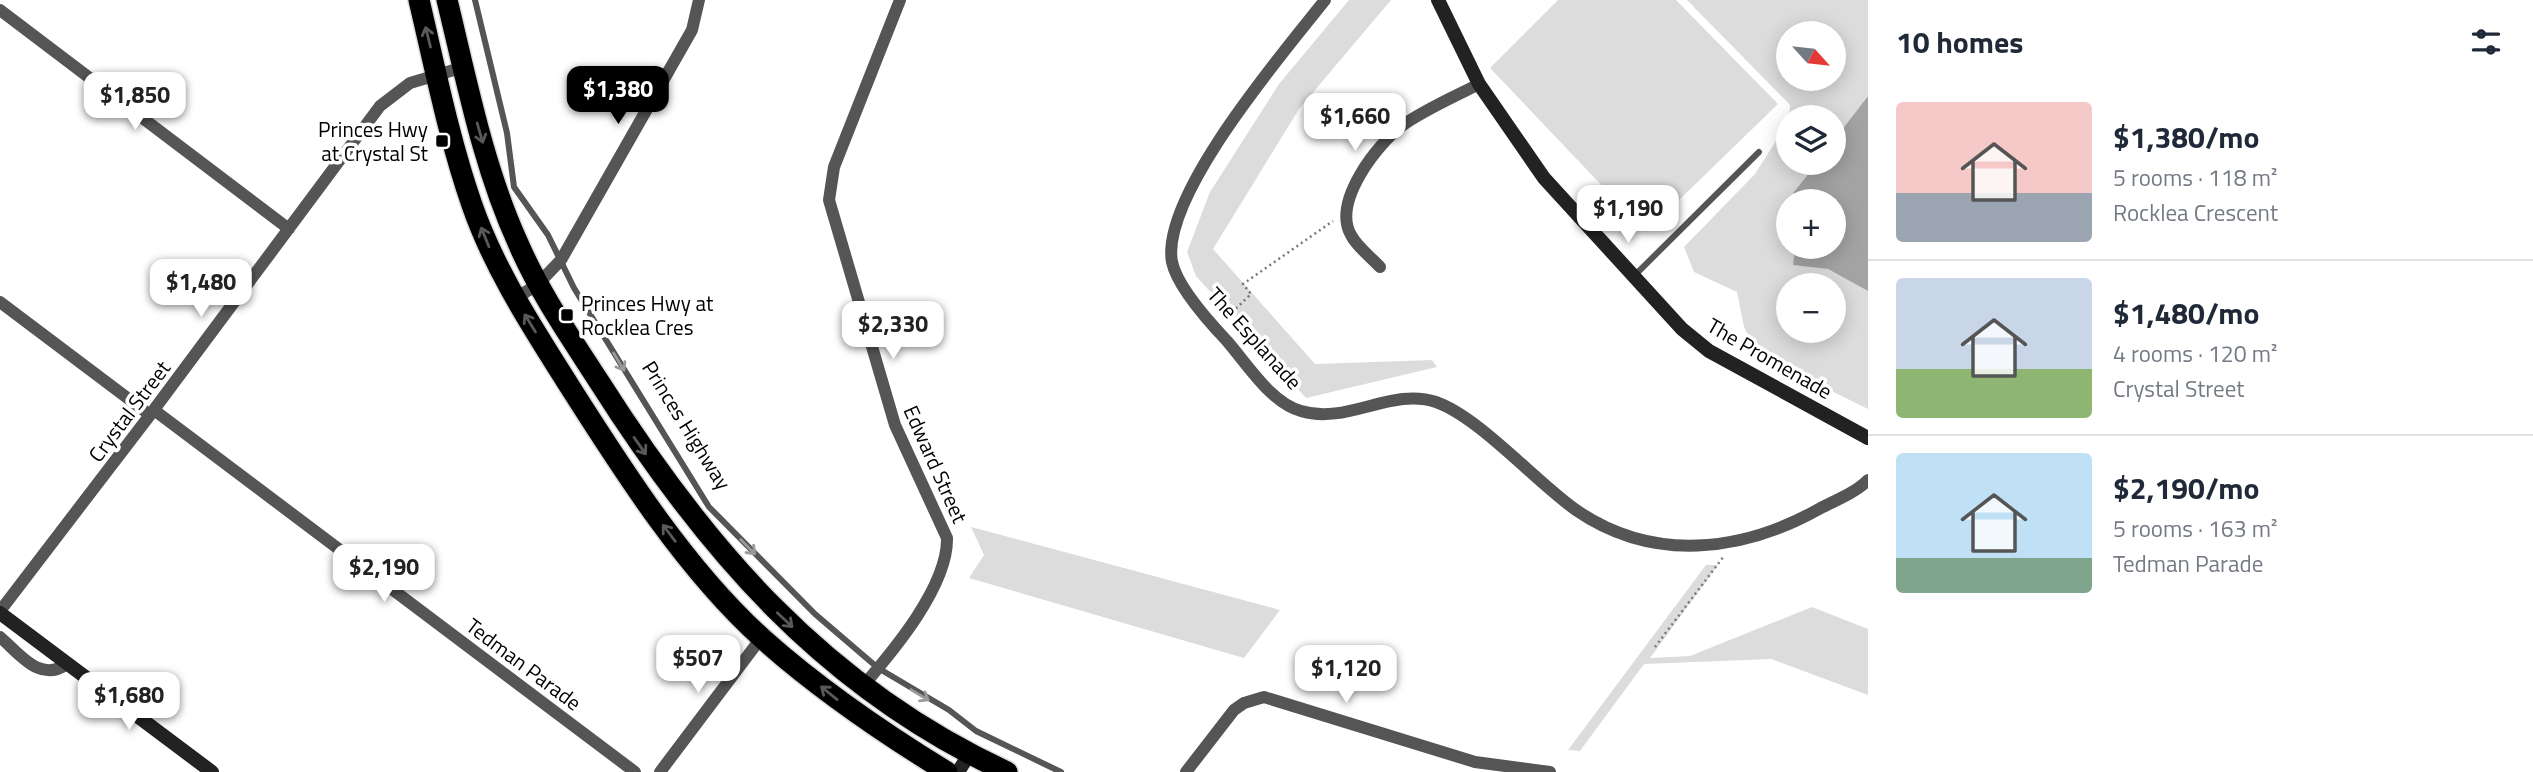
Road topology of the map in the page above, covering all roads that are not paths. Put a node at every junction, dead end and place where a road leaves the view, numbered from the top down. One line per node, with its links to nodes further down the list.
1 (419, 0): 10 (highway, one-way to 1)
2 (449, 0): 9 (highway)
3 (475, 0): 14 (lane, Princes Highway)
4 (699, 0): 14 (street)
5 (900, 0): 27 (street, Edward Street)
6 (1325, 0): 22 (street, The Esplanade)
7 (1438, 0): 11 (street, The Promenade)
8 (0, 10): 13 (street)
9 (464, 67): 10 (street, Crystal Street); 17 (highway, one-way to 17)
10 (436, 73): 13 (street, Crystal Street); 18 (highway, one-way to 10)
11 (1479, 84): 15 (street); 16 (street, The Promenade)
12 (1759, 152): 16 (lane)
13 (289, 229): 20 (street, Crystal Street)
14 (561, 260): 17 (street); 27 (lane, Princes Highway, one-way to 27)
15 (1380, 267)
16 (1633, 278): 21 (street, The Promenade)
17 (537, 285): 18 (street); 28 (highway, one-way to 28)
18 (514, 299): 25 (highway, one-way to 18)
19 (0, 302): 20 (street, Tedman Parade)
20 (152, 413): 23 (street, Crystal Street); 31 (street, Tedman Parade)
21 (1868, 438)
22 (1868, 480)
23 (0, 612): 26 (street)
24 (0, 637): 26 (street)
25 (761, 638): 32 (street); 33 (highway, one-way to 25)
26 (67, 664): 30 (street)
27 (878, 668): 28 (street, Edward Street); 36 (lane, Princes Highway, one-way to 36)
28 (863, 686): 29 (highway)
29 (970, 753): 34 (street); 35 (highway)
30 (212, 772)
31 (635, 772)
32 (660, 772)
33 (947, 772)
34 (958, 772)
35 (1007, 772)
36 (1061, 772)
37 (1186, 772): 38 (street)
38 (1550, 772)

